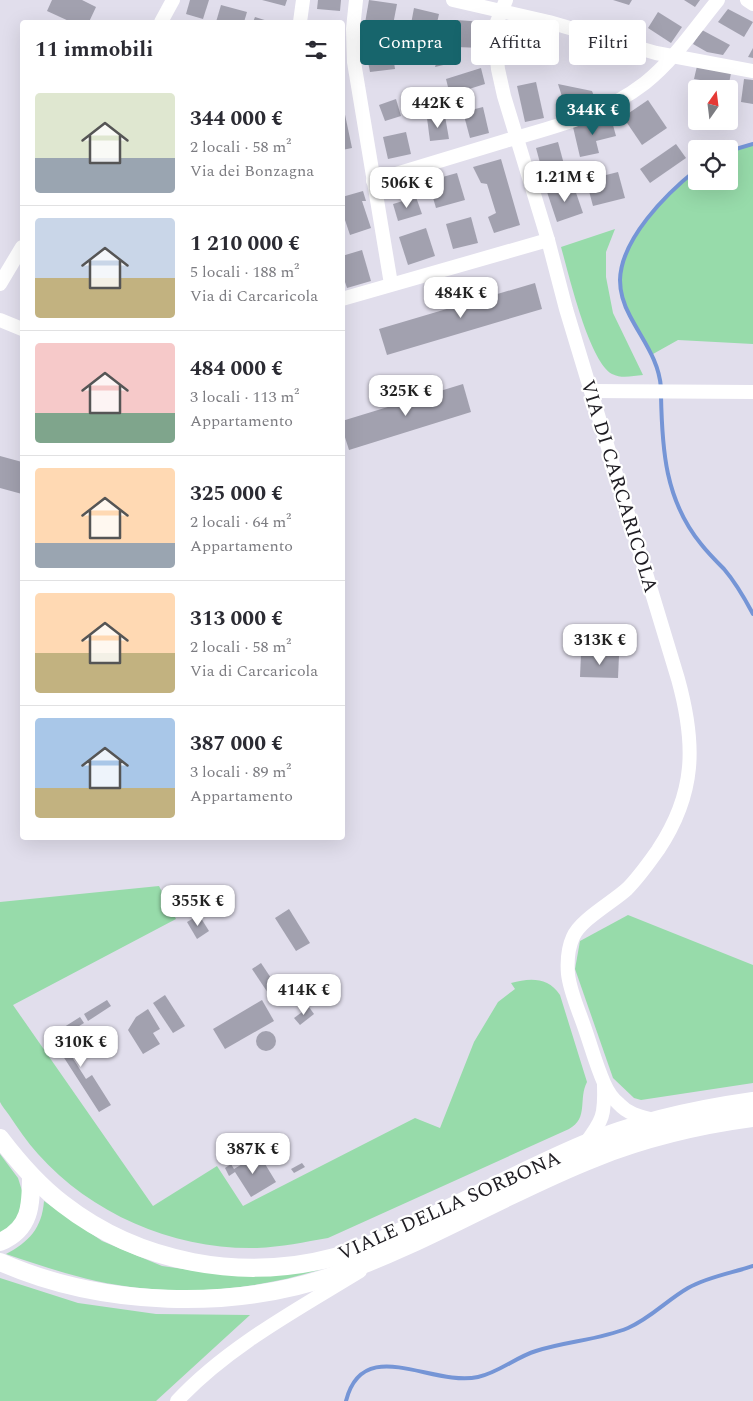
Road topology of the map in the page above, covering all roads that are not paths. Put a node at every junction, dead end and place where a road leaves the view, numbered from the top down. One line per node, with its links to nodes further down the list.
1 (173, 0): 9 (street)
2 (302, 0): 10 (street)
3 (356, 0): 14 (street)
4 (453, 0): 8 (street)
5 (718, 0): 11 (street)
6 (747, 0): 7 (street)
7 (753, 4)
8 (503, 5): 11 (street); 13 (street, VIA DI CARCARICOLA)
9 (162, 20)
10 (300, 20)
11 (674, 55): 12 (street); 13 (street)
12 (753, 71)
13 (518, 138): 14 (street); 15 (street, VIA DI CARCARICOLA)
14 (373, 181): 18 (street)
15 (548, 240): 18 (street); 22 (street, VIA DI CARCARICOLA)
16 (18, 263): 17 (street)
17 (0, 284)
18 (392, 284): 19 (street)
19 (345, 298)
20 (0, 320): 21 (street)
21 (20, 328)
22 (592, 391): 23 (street); 24 (street, VIA DI CARCARICOLA)
23 (753, 392)
24 (604, 1084): 27 (street, VIA DI CARCARICOLA); 29 (street, VIA DI CARCARICOLA)
25 (753, 1101): 27 (street, VIALE DELLA SORBONA)
26 (753, 1118): 32 (street, VIALE DELLA SORBONA)
27 (657, 1121): 29 (street, VIALE DELLA SORBONA)
28 (0, 1138): 30 (street, VIALE DELLA SORBONA)
29 (585, 1144): 30 (street, VIALE DELLA SORBONA)
30 (31, 1176): 31 (street)
31 (0, 1242)
32 (385, 1256): 33 (street, VIALE DELLA SORBONA); 34 (street)
33 (0, 1262)
34 (177, 1401)

